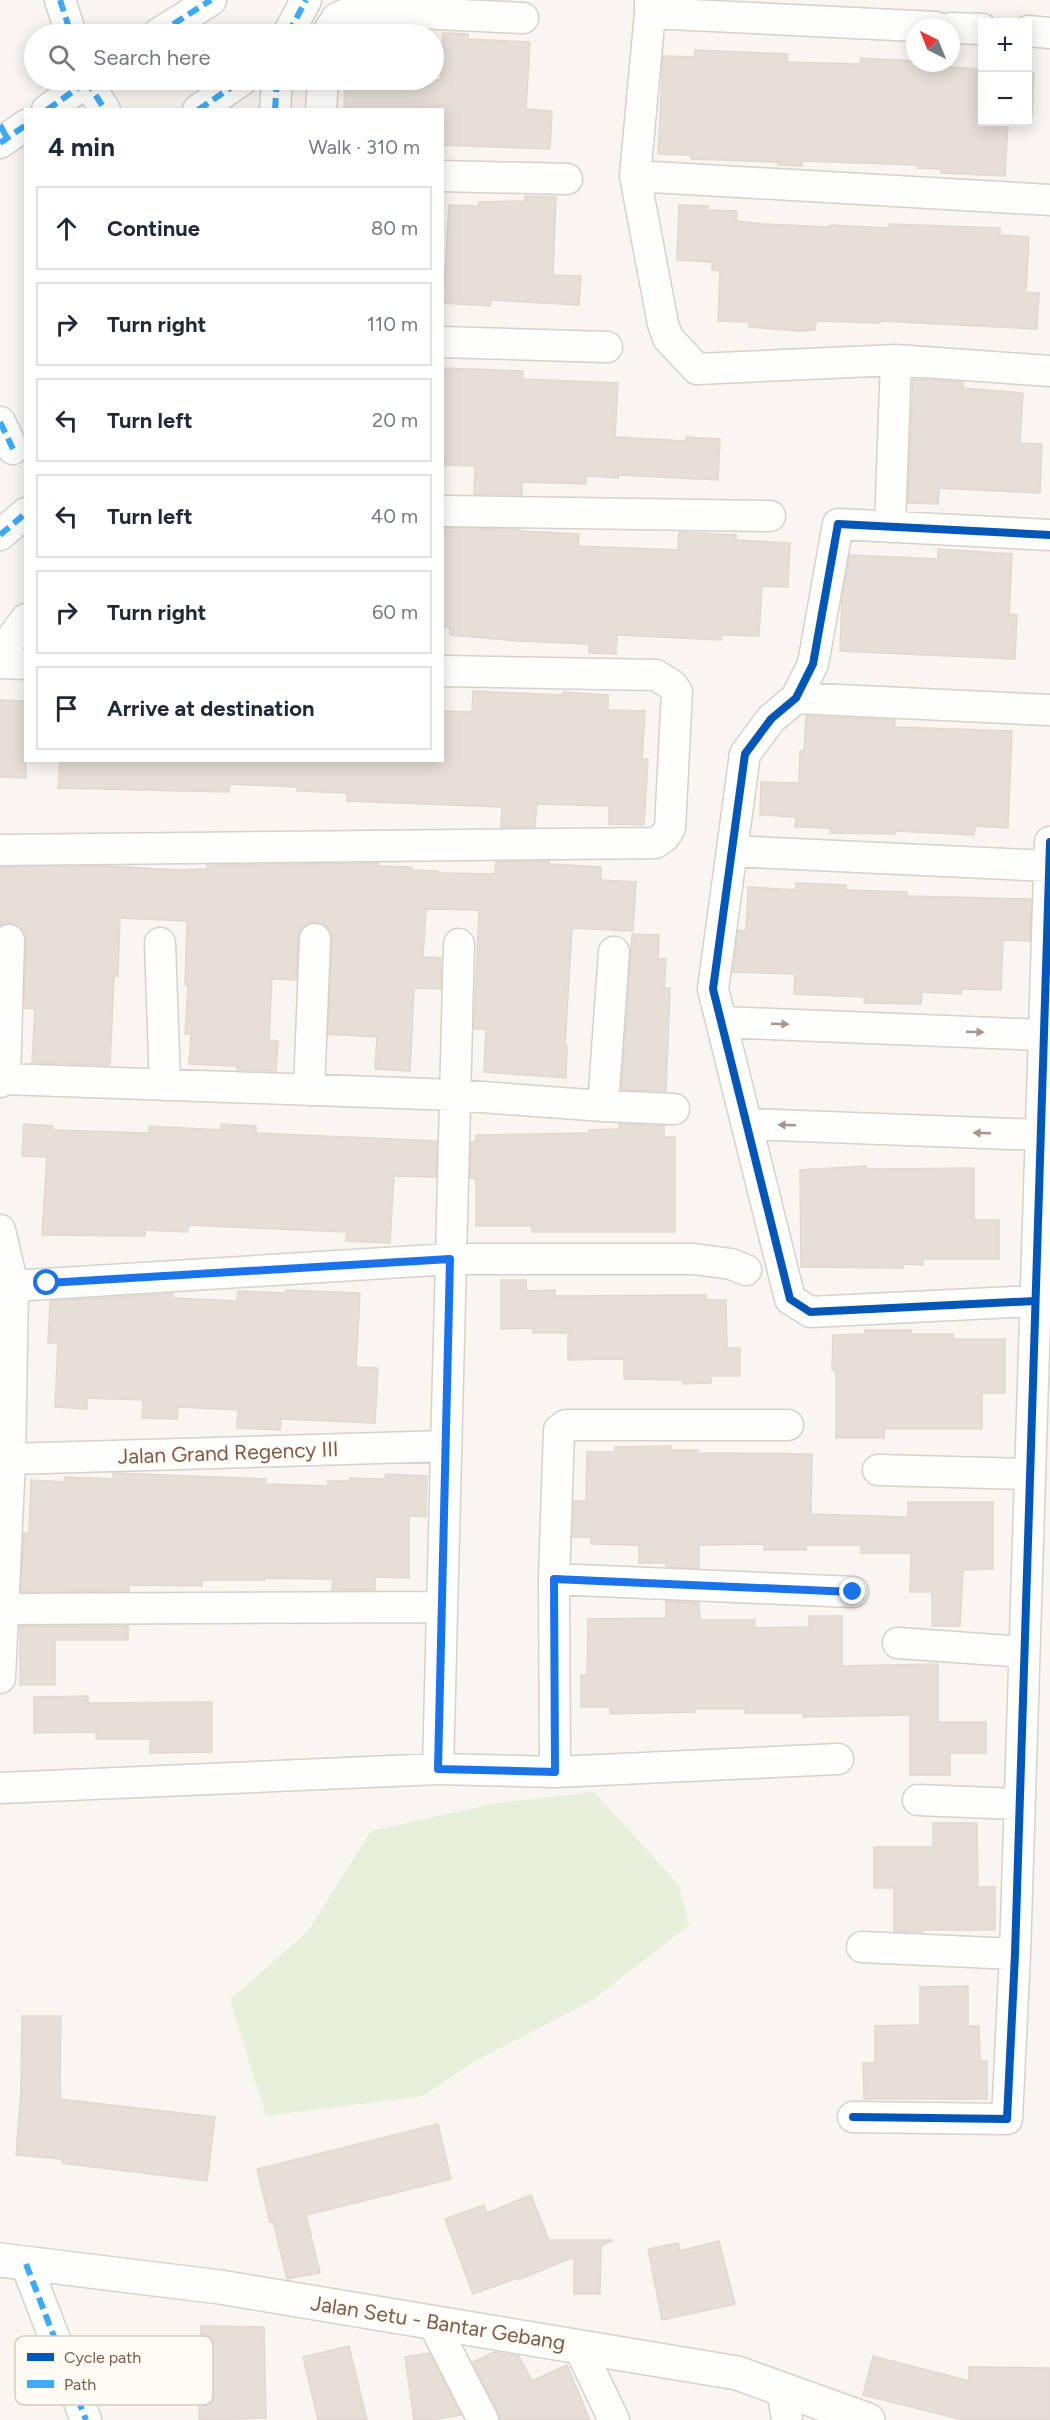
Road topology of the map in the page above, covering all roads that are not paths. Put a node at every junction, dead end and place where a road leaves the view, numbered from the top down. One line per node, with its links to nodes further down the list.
1 (60, 0): 6 (street)
2 (211, 0): 7 (street)
3 (301, 2): 8 (street)
4 (650, 7): 10 (street); 25 (street)
5 (524, 18): 9 (street)
6 (68, 24)
7 (174, 24)
8 (292, 24)
9 (333, 24)
10 (906, 25)
11 (960, 28): 12 (street)
12 (978, 29)
13 (1032, 32): 14 (street)
14 (1050, 33)
15 (74, 90): 20 (street)
16 (93, 90): 21 (street)
17 (227, 90): 22 (street)
18 (276, 90): 23 (street)
19 (322, 90): 24 (street)
20 (50, 108)
21 (104, 108)
22 (201, 108)
23 (275, 108)
24 (321, 108)
25 (635, 176): 28 (street); 31 (street)
26 (444, 177): 27 (street)
27 (567, 179)
28 (1050, 200)
29 (444, 342): 30 (street)
30 (608, 347)
31 (896, 360): 32 (street); 38 (street)
32 (1050, 371)
33 (0, 422): 34 (street)
34 (13, 449)
35 (444, 511): 37 (street)
36 (24, 515): 39 (street)
37 (770, 516)
38 (890, 527): 40 (street); 46 (street)
39 (0, 535)
40 (1050, 535)
41 (24, 622): 42 (street)
42 (0, 654)
43 (0, 663): 44 (street)
44 (24, 664)
45 (444, 671): 49 (street)
46 (796, 698): 47 (street); 50 (street)
47 (1050, 710)
48 (1050, 842): 51 (street)
49 (0, 850)
50 (732, 851): 51 (street); 57 (street)
51 (1049, 866): 58 (street)
52 (315, 939): 62 (street)
53 (9, 940): 59 (street)
54 (160, 943): 61 (street)
55 (459, 944): 63 (street)
56 (614, 952): 64 (street)
57 (722, 1022): 58 (street, one-way to 58); 66 (street)
58 (1044, 1035): 60 (street)
59 (2, 1080): 61 (street)
60 (1046, 1081): 67 (street)
61 (165, 1085): 62 (street)
62 (309, 1090): 63 (street)
63 (455, 1095): 64 (street); 69 (street)
64 (603, 1106): 65 (street)
65 (674, 1109)
66 (747, 1124): 67 (street, one-way to 66); 72 (street)
67 (1041, 1135): 72 (street)
68 (0, 1230): 71 (street)
69 (450, 1259): 70 (street); 71 (street); 74 (street)
70 (746, 1270)
71 (13, 1286): 75 (street)
72 (1035, 1301): 77 (street)
73 (788, 1425): 78 (street)
74 (446, 1446): 75 (street, Jalan Grand Regency III); 80 (street)
75 (10, 1459): 81 (street)
76 (878, 1470): 77 (street)
77 (1030, 1474): 83 (street)
78 (554, 1579): 79 (street); 87 (street)
79 (853, 1592)
80 (442, 1607): 81 (street); 86 (street)
81 (4, 1609): 84 (street)
82 (898, 1643): 83 (street)
83 (1024, 1652): 90 (street)
84 (0, 1677)
85 (838, 1759): 87 (street)
86 (438, 1769): 87 (street); 88 (street)
87 (555, 1772)
88 (0, 1788)
89 (918, 1800): 90 (street)
90 (1019, 1804): 92 (street)
91 (862, 1947): 92 (street)
92 (1015, 1954): 93 (street)
93 (852, 2117)
94 (13, 2262): 95 (main road, Jalan Setu - Bantar Gebang); 96 (street)
95 (433, 2323): 97 (main road, Jalan Setu - Bantar Gebang); 101 (street)
96 (47, 2336)
97 (579, 2347): 98 (main road, Jalan Setu - Bantar Gebang); 102 (street)
98 (785, 2404): 103 (main road, Jalan Setu - Bantar Gebang)
99 (79, 2405): 100 (street)
100 (86, 2420)
101 (483, 2420)
102 (614, 2420)
103 (868, 2420)

